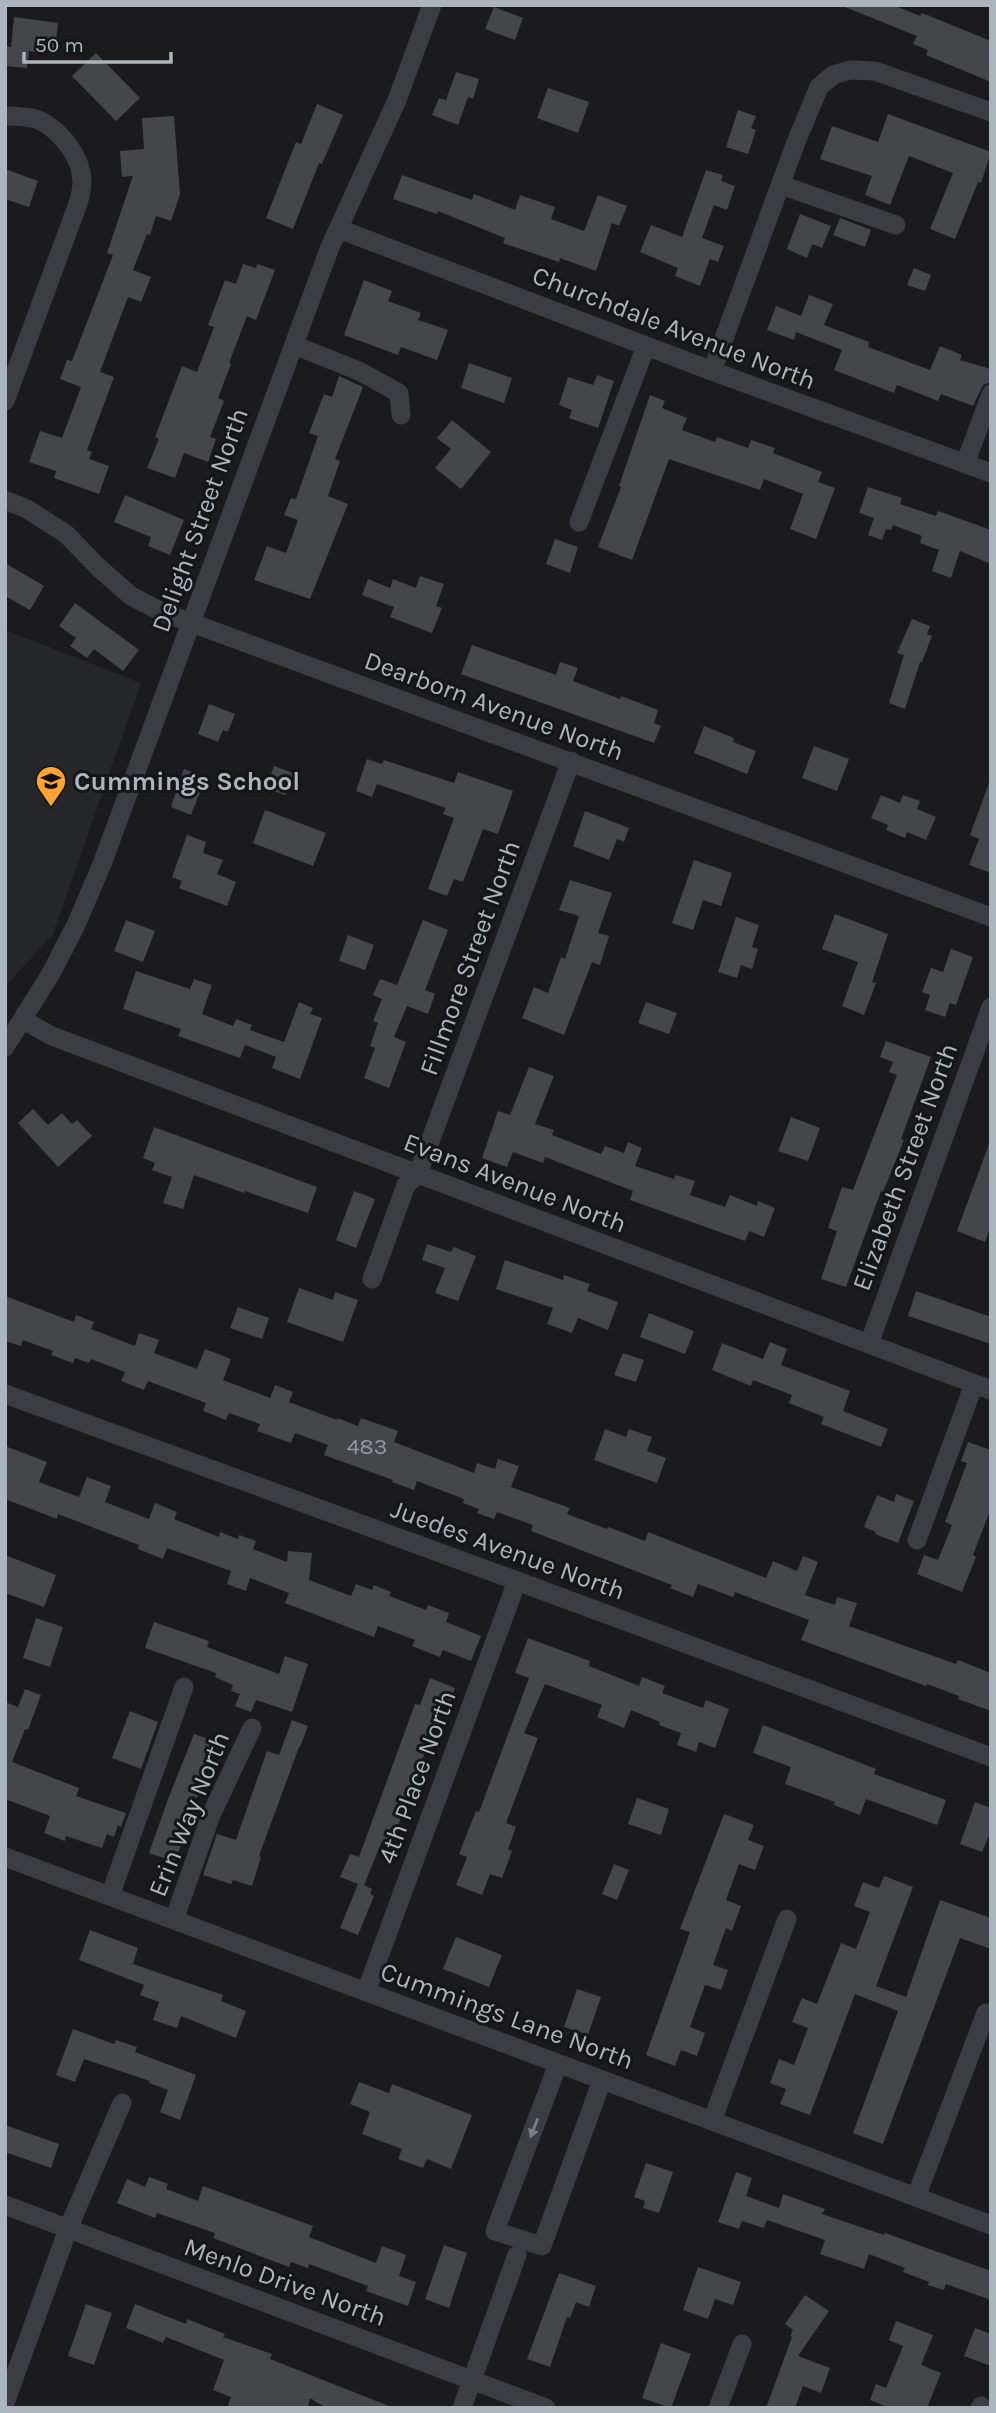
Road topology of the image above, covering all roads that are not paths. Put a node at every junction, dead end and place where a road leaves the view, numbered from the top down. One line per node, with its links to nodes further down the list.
1 (432, 5): 6 (street, Delight Street North)
2 (991, 112): 4 (street)
3 (5, 116): 11 (street)
4 (780, 185): 5 (street); 9 (street)
5 (896, 225)
6 (339, 229): 7 (street, Delight Street North); 8 (street, Churchdale Avenue North)
7 (294, 345): 12 (street); 17 (street, Delight Street North)
8 (646, 346): 9 (street, Churchdale Avenue North); 16 (street)
9 (712, 371): 13 (street, Churchdale Avenue North)
10 (991, 394): 13 (street)
11 (5, 401)
12 (401, 415)
13 (965, 464): 14 (street, Churchdale Avenue North)
14 (991, 473)
15 (5, 500): 17 (street, Dearborn Avenue North)
16 (579, 522)
17 (189, 623): 18 (street, Dearborn Avenue North); 21 (street, Delight Street North)
18 (572, 761): 19 (street, Dearborn Avenue North); 23 (street, Fillmore Street North)
19 (991, 917)
20 (991, 1007): 25 (street, Elizabeth Street North)
21 (23, 1020): 22 (street, Delight Street North); 23 (street, Evans Avenue North)
22 (5, 1047)
23 (418, 1174): 24 (street, Fillmore Street North); 25 (street, Evans Avenue North)
24 (372, 1279)
25 (869, 1344): 26 (street, Evans Avenue North)
26 (982, 1387): 28 (street)
27 (5, 1394): 29 (street, Juedes Avenue North)
28 (917, 1540)
29 (517, 1581): 32 (street, Juedes Avenue North); 37 (street, 4th Place North)
30 (184, 1687): 34 (street)
31 (252, 1728): 36 (street, Erin Way North)
32 (991, 1757)
33 (5, 1857): 34 (street, Cummings Lane North)
34 (110, 1896): 36 (street, Cummings Lane North)
35 (787, 1919): 42 (street)
36 (174, 1920): 37 (street, Cummings Lane North)
37 (366, 1992): 39 (street, Cummings Lane North)
38 (991, 2015): 43 (street)
39 (558, 2064): 40 (street, Cummings Lane North); 40 (street, one-way to 40)
40 (602, 2080): 42 (street, Cummings Lane North)
41 (122, 2103): 46 (street)
42 (712, 2120): 43 (street, Cummings Lane North)
43 (916, 2197): 45 (street, Cummings Lane North)
44 (5, 2205): 46 (street, Menlo Drive North)
45 (991, 2225)
46 (68, 2230): 49 (street, Menlo Drive North); 50 (street)
47 (517, 2255): 49 (street)
48 (742, 2344): 53 (street)
49 (472, 2380): 51 (street); 52 (street, Menlo Drive North)
50 (5, 2403)
51 (462, 2408)
52 (547, 2408)
53 (718, 2408)

